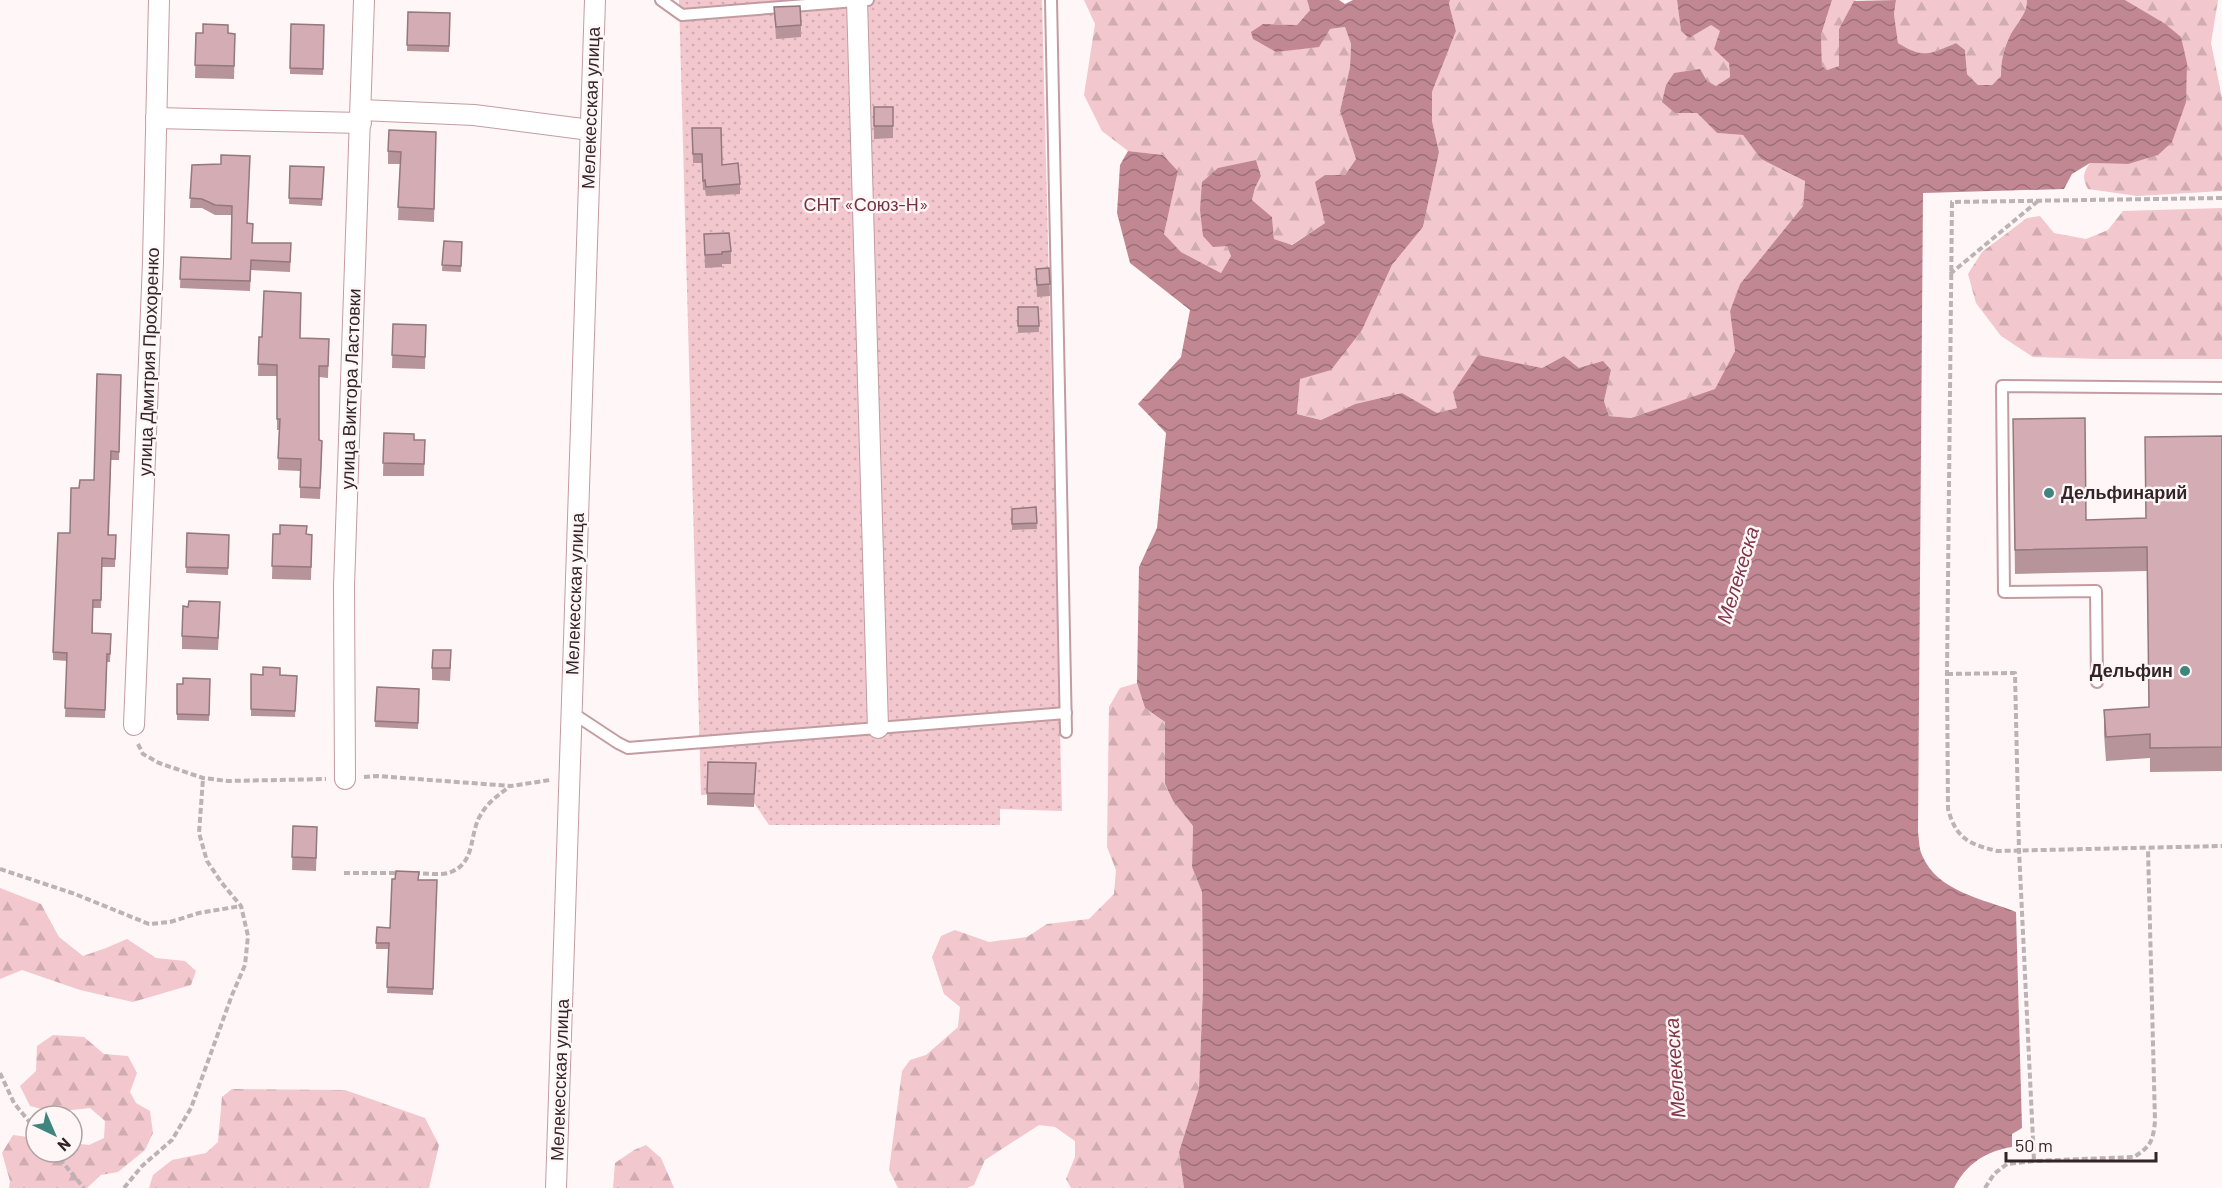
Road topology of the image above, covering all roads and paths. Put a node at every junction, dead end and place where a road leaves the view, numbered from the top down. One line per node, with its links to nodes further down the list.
1 (159, 0): 9 (street, улица Дмитрия Прохоренко)
2 (364, 0): 8 (street, улица Виктора Ластовки)
3 (595, 0): 10 (street, Мелекесская улица)
4 (661, 0): 5 (lane)
5 (857, 0): 6 (lane); 20 (street)
6 (868, 0)
7 (1051, 0): 18 (lane)
8 (361, 116): 9 (street); 10 (street); 23 (street, улица Виктора Ластовки)
9 (156, 118): 19 (street, улица Дмитрия Прохоренко)
10 (590, 130): 17 (street, Мелекесская улица)
11 (2222, 198): 12 (path)
12 (2039, 200): 13 (path); 13 (path)
13 (1950, 274): 15 (path)
14 (2222, 388): 16 (lane)
15 (1947, 674): 27 (path); 27 (path)
16 (2097, 682)
17 (571, 712): 20 (lane); 37 (street, Мелекесская улица)
18 (1066, 713): 20 (lane); 21 (lane)
19 (134, 724)
20 (878, 728)
21 (1066, 732)
22 (203, 778): 30 (path)
23 (345, 779)
24 (511, 786): 29 (path)
25 (2222, 846): 26 (path)
26 (2148, 849): 27 (path); 33 (path)
27 (2019, 850): 33 (path)
28 (0, 869): 30 (path)
29 (344, 873)
30 (241, 906): 36 (path)
31 (0, 1073): 32 (path)
32 (24, 1115)
33 (2034, 1161): 38 (path)
34 (64, 1164): 35 (path)
35 (84, 1188)
36 (124, 1188)
37 (556, 1188)
38 (1985, 1188)

